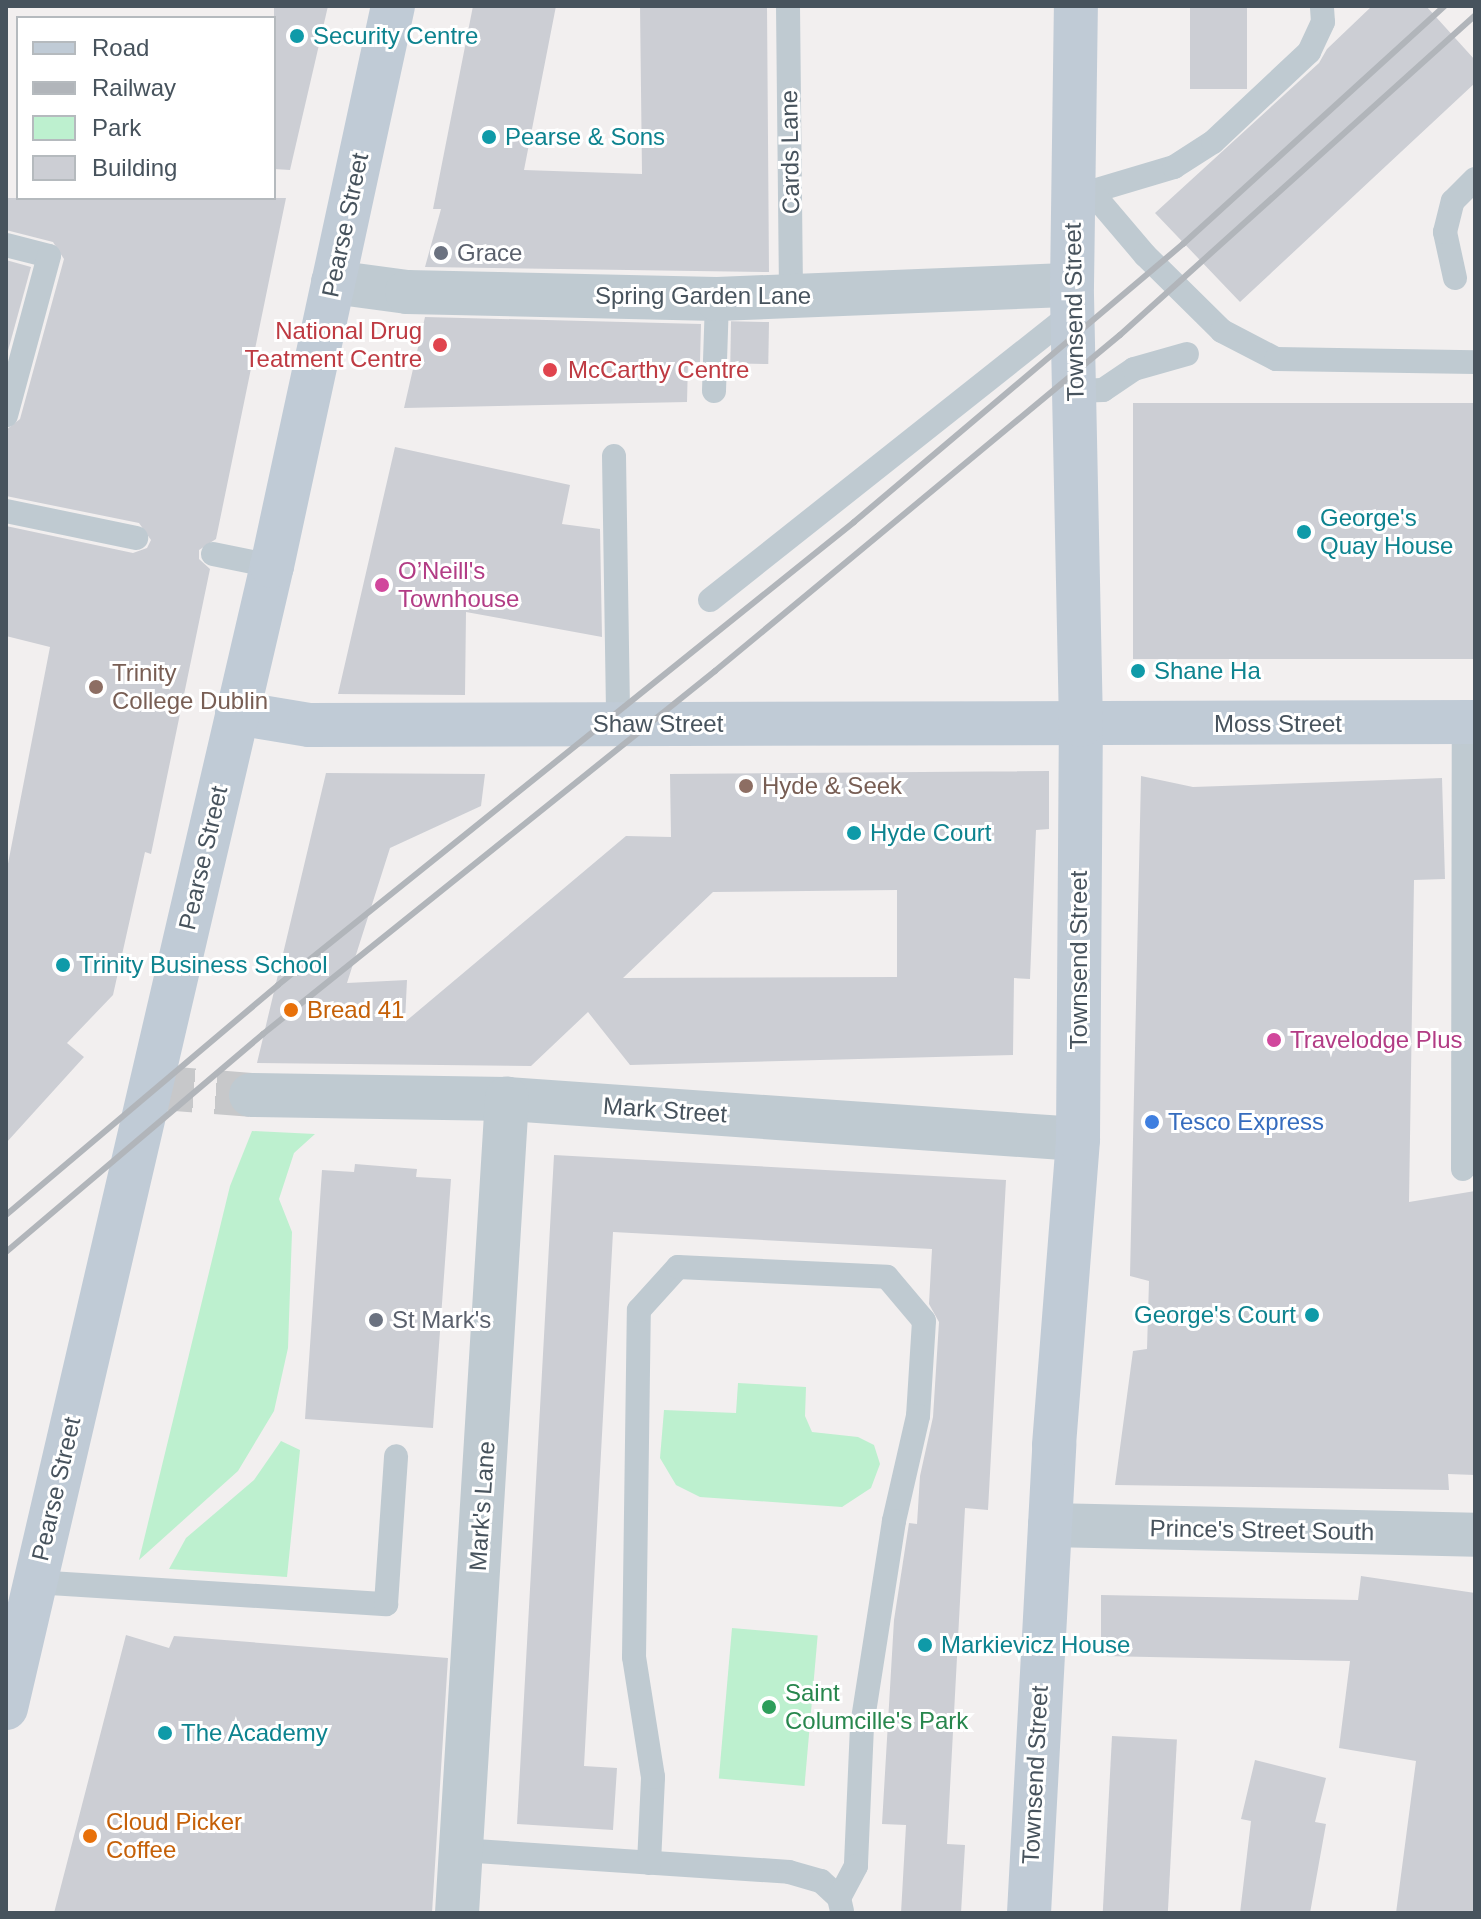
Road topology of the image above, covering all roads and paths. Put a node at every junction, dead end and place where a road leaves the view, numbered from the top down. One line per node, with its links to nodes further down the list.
1 (393, 6): 9 (main road, Pearse Street)
2 (788, 6): 10 (lane, Cards Lane)
3 (1076, 6): 6 (main road, Townsend Street)
4 (1322, 6): 6 (lane)
5 (1475, 179): 8 (lane)
6 (1083, 195): 11 (main road, Townsend Street); 14 (lane)
7 (6, 245): 17 (lane)
8 (1455, 278)
9 (333, 282): 12 (street, Spring Garden Lane); 22 (main road, Pearse Street)
10 (791, 298): 11 (street, Spring Garden Lane); 12 (street, Spring Garden Lane)
11 (1073, 298): 16 (main road, Townsend Street); 23 (lane)
12 (717, 299): 15 (lane)
13 (1187, 354): 16 (lane)
14 (1475, 362)
15 (714, 391)
16 (1075, 391): 27 (main road, Townsend Street)
17 (6, 415)
18 (614, 456): 26 (lane)
19 (6, 511): 20 (lane)
20 (136, 538)
21 (213, 554): 22 (lane)
22 (272, 566): 24 (main road, Pearse Street)
23 (710, 600)
24 (237, 713): 26 (main road, Shaw Street); 35 (main road, Pearse Street)
25 (1470, 722): 27 (main road, Moss Street); 31 (lane)
26 (618, 724): 27 (main road, Shaw Street)
27 (1081, 725): 30 (main road, Townsend Street)
28 (251, 1095): 29 (street, Mark Street)
29 (507, 1099): 30 (street, Mark Street); 37 (street, Mark's Lane)
30 (1078, 1139): 33 (main road, Townsend Street)
31 (1463, 1169)
32 (396, 1456): 35 (lane)
33 (1050, 1525): 34 (street, Prince's Street South); 41 (main road, Townsend Street)
34 (1475, 1535)
35 (34, 1582): 36 (main road, Pearse Street)
36 (6, 1708)
37 (460, 1850): 38 (lane); 40 (street, Mark's Lane)
38 (649, 1863): 39 (lane); 39 (lane)
39 (840, 1905)
40 (457, 1913)
41 (1029, 1913)

